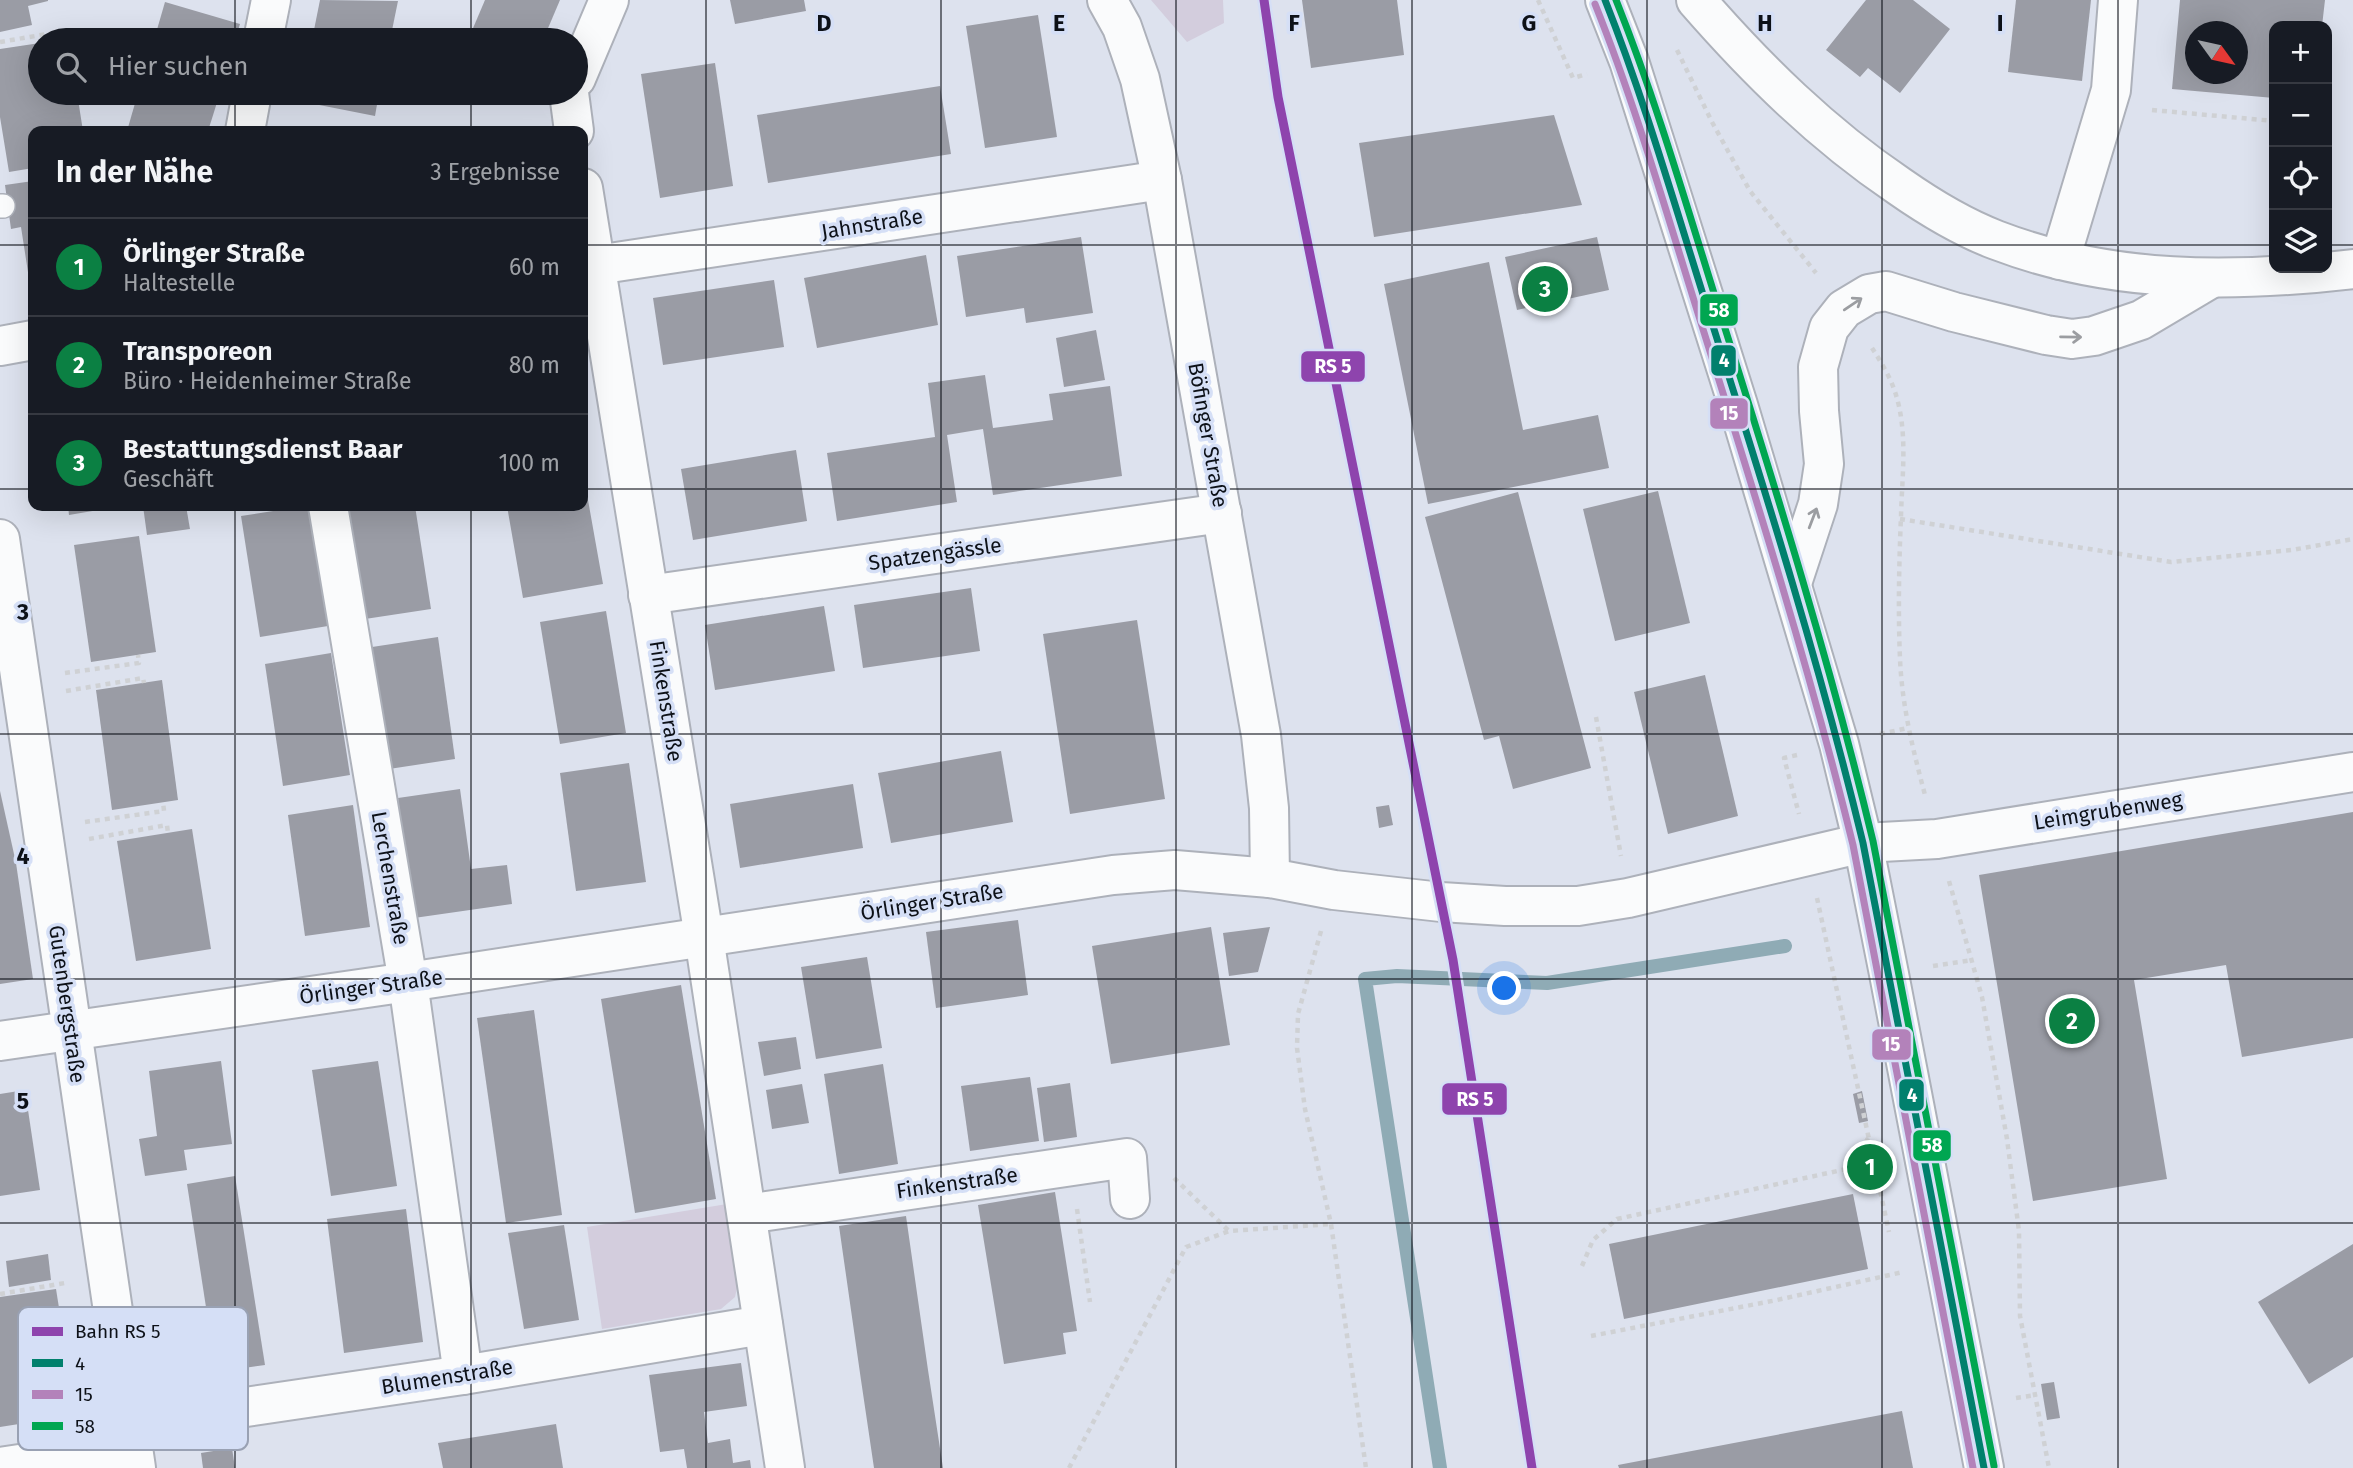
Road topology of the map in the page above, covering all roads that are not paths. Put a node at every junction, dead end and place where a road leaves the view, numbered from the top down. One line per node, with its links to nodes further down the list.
1 (271, 0): 7 (street)
2 (609, 0): 8 (street)
3 (1107, 0): 13 (street, Böfinger Straße)
4 (1605, 0): 23 (street)
5 (1696, 0): 14 (street)
6 (2118, 0): 14 (street)
7 (265, 28)
8 (588, 50)
9 (250, 105): 11 (street)
10 (571, 105): 12 (street)
11 (246, 126)
12 (573, 126)
13 (1162, 180): 15 (street, Jahnstraße); 21 (street, Böfinger Straße)
14 (2060, 260): 17 (street)
15 (589, 266): 24 (street, Finkenstraße)
16 (2353, 269): 17 (street)
17 (2210, 279): 23 (street, one-way to 17)
18 (28, 341): 19 (street)
19 (0, 346)
20 (329, 511): 30 (street, Lerchenstraße)
21 (1222, 513): 24 (street, Spatzengässle); 28 (street, Böfinger Straße)
22 (0, 539): 25 (street, Gutenbergstraße)
23 (1792, 583): 27 (street)
24 (648, 595): 29 (street, Finkenstraße)
25 (4, 598): 31 (street, Gutenbergstraße)
26 (2353, 772): 27 (street, Leimgrubenweg)
27 (1863, 843): 28 (street, Örlinger Straße); 42 (street)
28 (1270, 878): 29 (street, Örlinger Straße)
29 (704, 937): 30 (street, Örlinger Straße); 34 (street, Finkenstraße)
30 (408, 982): 31 (street, Örlinger Straße); 37 (street, Lerchenstraße)
31 (71, 1029): 32 (street, Örlinger Straße); 35 (street, Gutenbergstraße)
32 (0, 1041)
33 (1130, 1199): 34 (street, Finkenstraße)
34 (747, 1214): 36 (street, Finkenstraße)
35 (113, 1307)
36 (763, 1325): 37 (street, Blumenstraße); 41 (street, Finkenstraße)
37 (463, 1375): 38 (street, Blumenstraße)
38 (248, 1421)
39 (108, 1450): 40 (street, Blumenstraße)
40 (0, 1467)
41 (785, 1468)
42 (1984, 1468)

